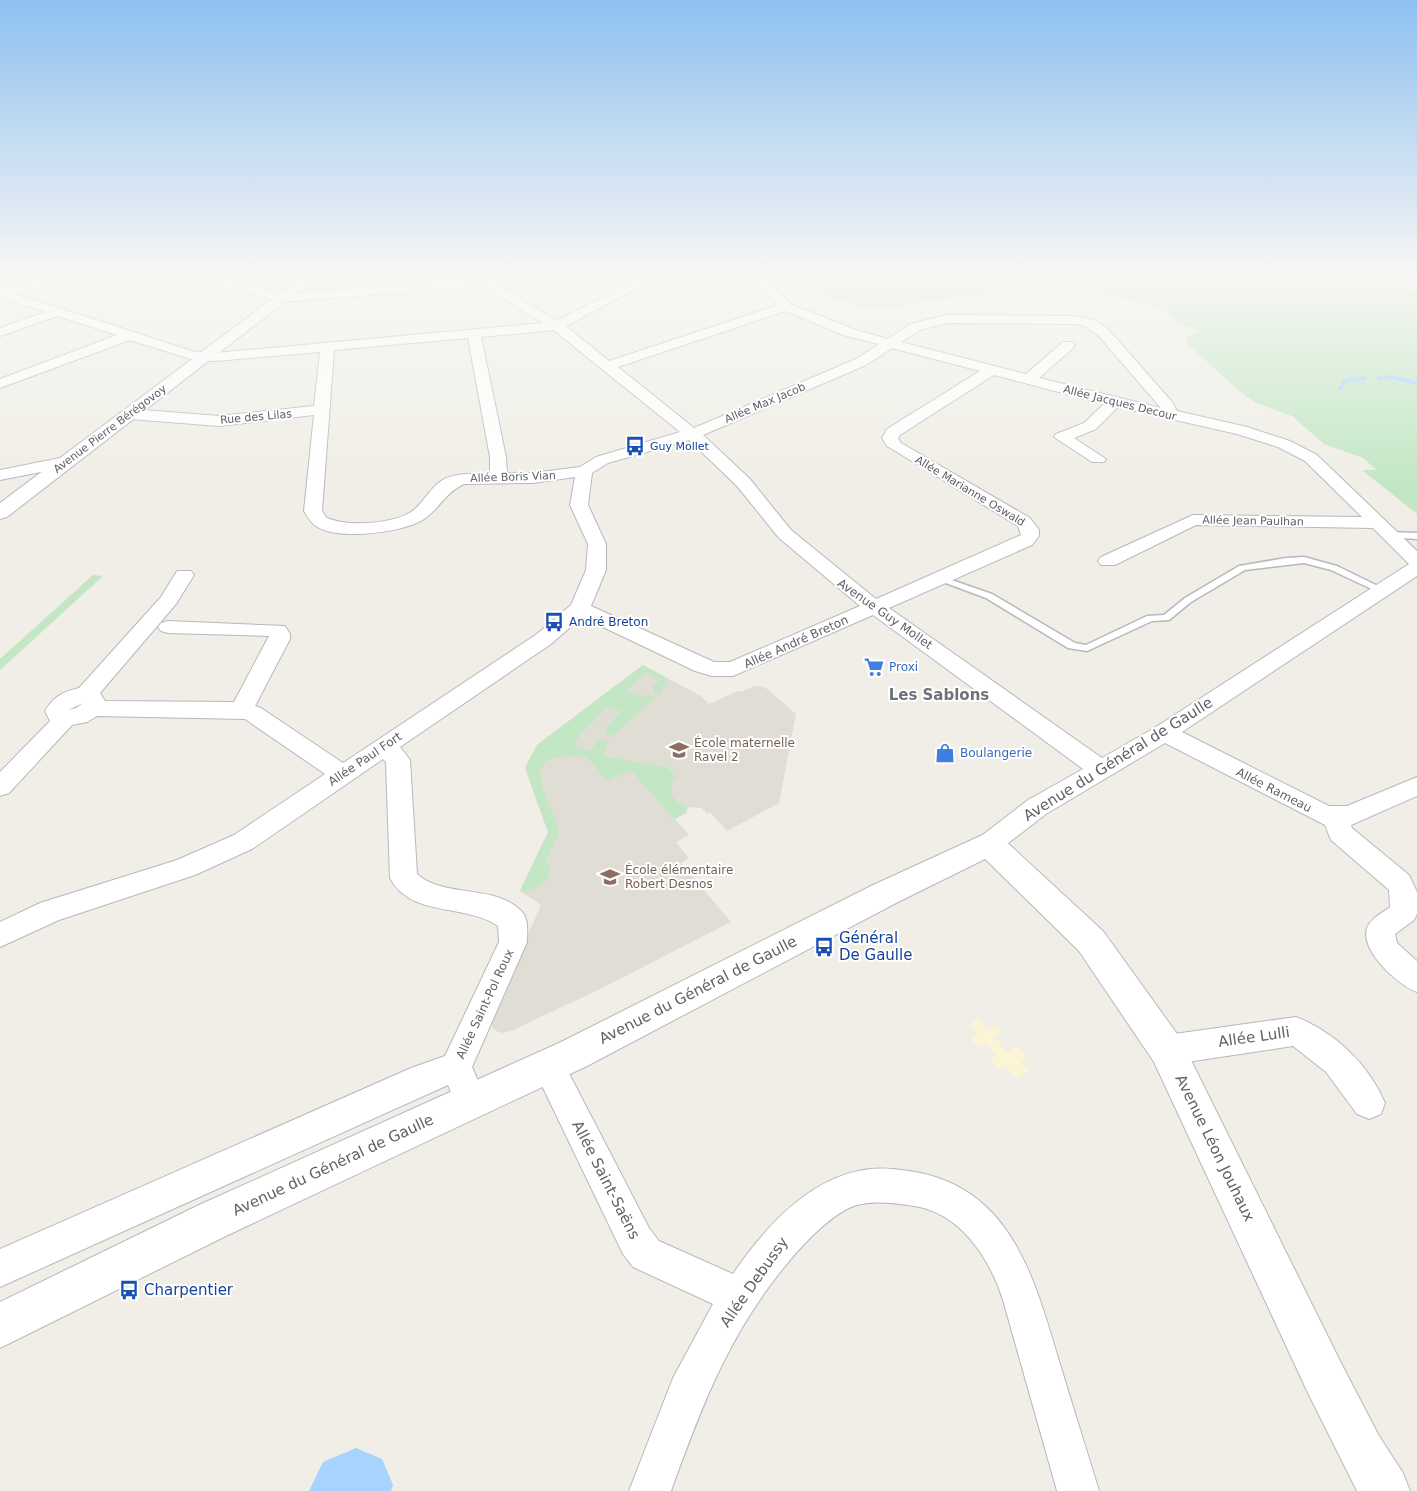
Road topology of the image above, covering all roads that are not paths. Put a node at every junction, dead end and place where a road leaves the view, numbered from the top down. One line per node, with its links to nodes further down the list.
1 (112, 343): 16 (street)
2 (153, 343): 12 (street)
3 (223, 343): 12 (street, Avenue Pierre Bérégovoy)
4 (384, 343): 11 (street)
5 (476, 343): 26 (street)
6 (578, 343): 13 (street, Avenue Guy Mollet)
7 (679, 343): 13 (street)
8 (891, 343): 14 (street, Allée Jacques Decour); 21 (street, Allée Max Jacob)
9 (1111, 343): 20 (street, Allée Max Jacob)
10 (1068, 345): 15 (street)
11 (327, 348): 12 (street); 18 (street, Allée Boris Vian)
12 (204, 357): 19 (street, Avenue Pierre Bérégovoy)
13 (608, 366): 21 (street, Avenue Guy Mollet)
14 (991, 370): 15 (street, Allée Jacques Decour); 34 (street, Allée Marianne Oswald)
15 (1028, 380): 17 (street, Allée Jacques Decour)
16 (0, 384)
17 (1115, 402): 20 (street, Allée Jacques Decour); 22 (street)
18 (321, 410): 19 (street, Rue des Lilas); 26 (street, Allée Boris Vian)
19 (130, 414): 23 (street, Avenue Pierre Bérégovoy)
20 (1167, 415): 28 (street, Allée Jacques Decour)
21 (692, 434): 24 (street, Allée Boris Vian); 36 (street, Avenue Guy Mollet)
22 (1098, 458)
23 (65, 462): 25 (street); 27 (street, Avenue Pierre Bérégovoy)
24 (584, 471): 26 (street, Allée Boris Vian); 37 (street, Allée Paul Fort)
25 (0, 475)
26 (499, 477)
27 (0, 512)
28 (1384, 529): 29 (lane); 30 (street, Allée Jacques Decour); 31 (street, Allée Jean Paulhan)
29 (1417, 536)
30 (1417, 561)
31 (1108, 562)
32 (1417, 567): 35 (street, Avenue du Général de Gaulle)
33 (184, 575): 39 (street)
34 (940, 579): 35 (lane); 36 (street, Allée Marianne Oswald)
35 (1381, 590): 41 (street, Avenue du Général de Gaulle)
36 (874, 607): 37 (street, Allée André Breton); 43 (street, Avenue Guy Mollet)
37 (580, 608): 42 (street, Allée Paul Fort)
38 (168, 627): 40 (street)
39 (89, 702): 40 (street); 46 (street)
40 (240, 710): 44 (street)
41 (1164, 733): 43 (street, Avenue du Général de Gaulle); 47 (street, Allée Rameau)
42 (385, 746): 44 (street, Allée Paul Fort); 54 (street, Allée Saint-Pol Roux)
43 (1101, 769): 48 (street, Avenue du Général de Gaulle)
44 (342, 774): 50 (street, Allée Paul Fort)
45 (1417, 786): 47 (street, Allée Rameau)
46 (0, 787)
47 (1336, 816): 49 (street)
48 (989, 844): 52 (street, Avenue Léon Jouhaux); 53 (street, Avenue du Général de Gaulle)
49 (1410, 916): 51 (street)
50 (0, 935)
51 (1417, 979)
52 (1166, 1050): 55 (street, Allée Lulli); 61 (street, Avenue Léon Jouhaux)
53 (548, 1065): 54 (street, Avenue du Général de Gaulle); 57 (street, Allée Saint-Saëns)
54 (463, 1084): 56 (street); 58 (street, Avenue du Général de Gaulle)
55 (1369, 1103)
56 (0, 1268)
57 (740, 1297): 59 (street, Allée Debussy); 60 (street, Allée Debussy)
58 (0, 1326)
59 (650, 1491)
60 (1078, 1491)
61 (1385, 1491)

